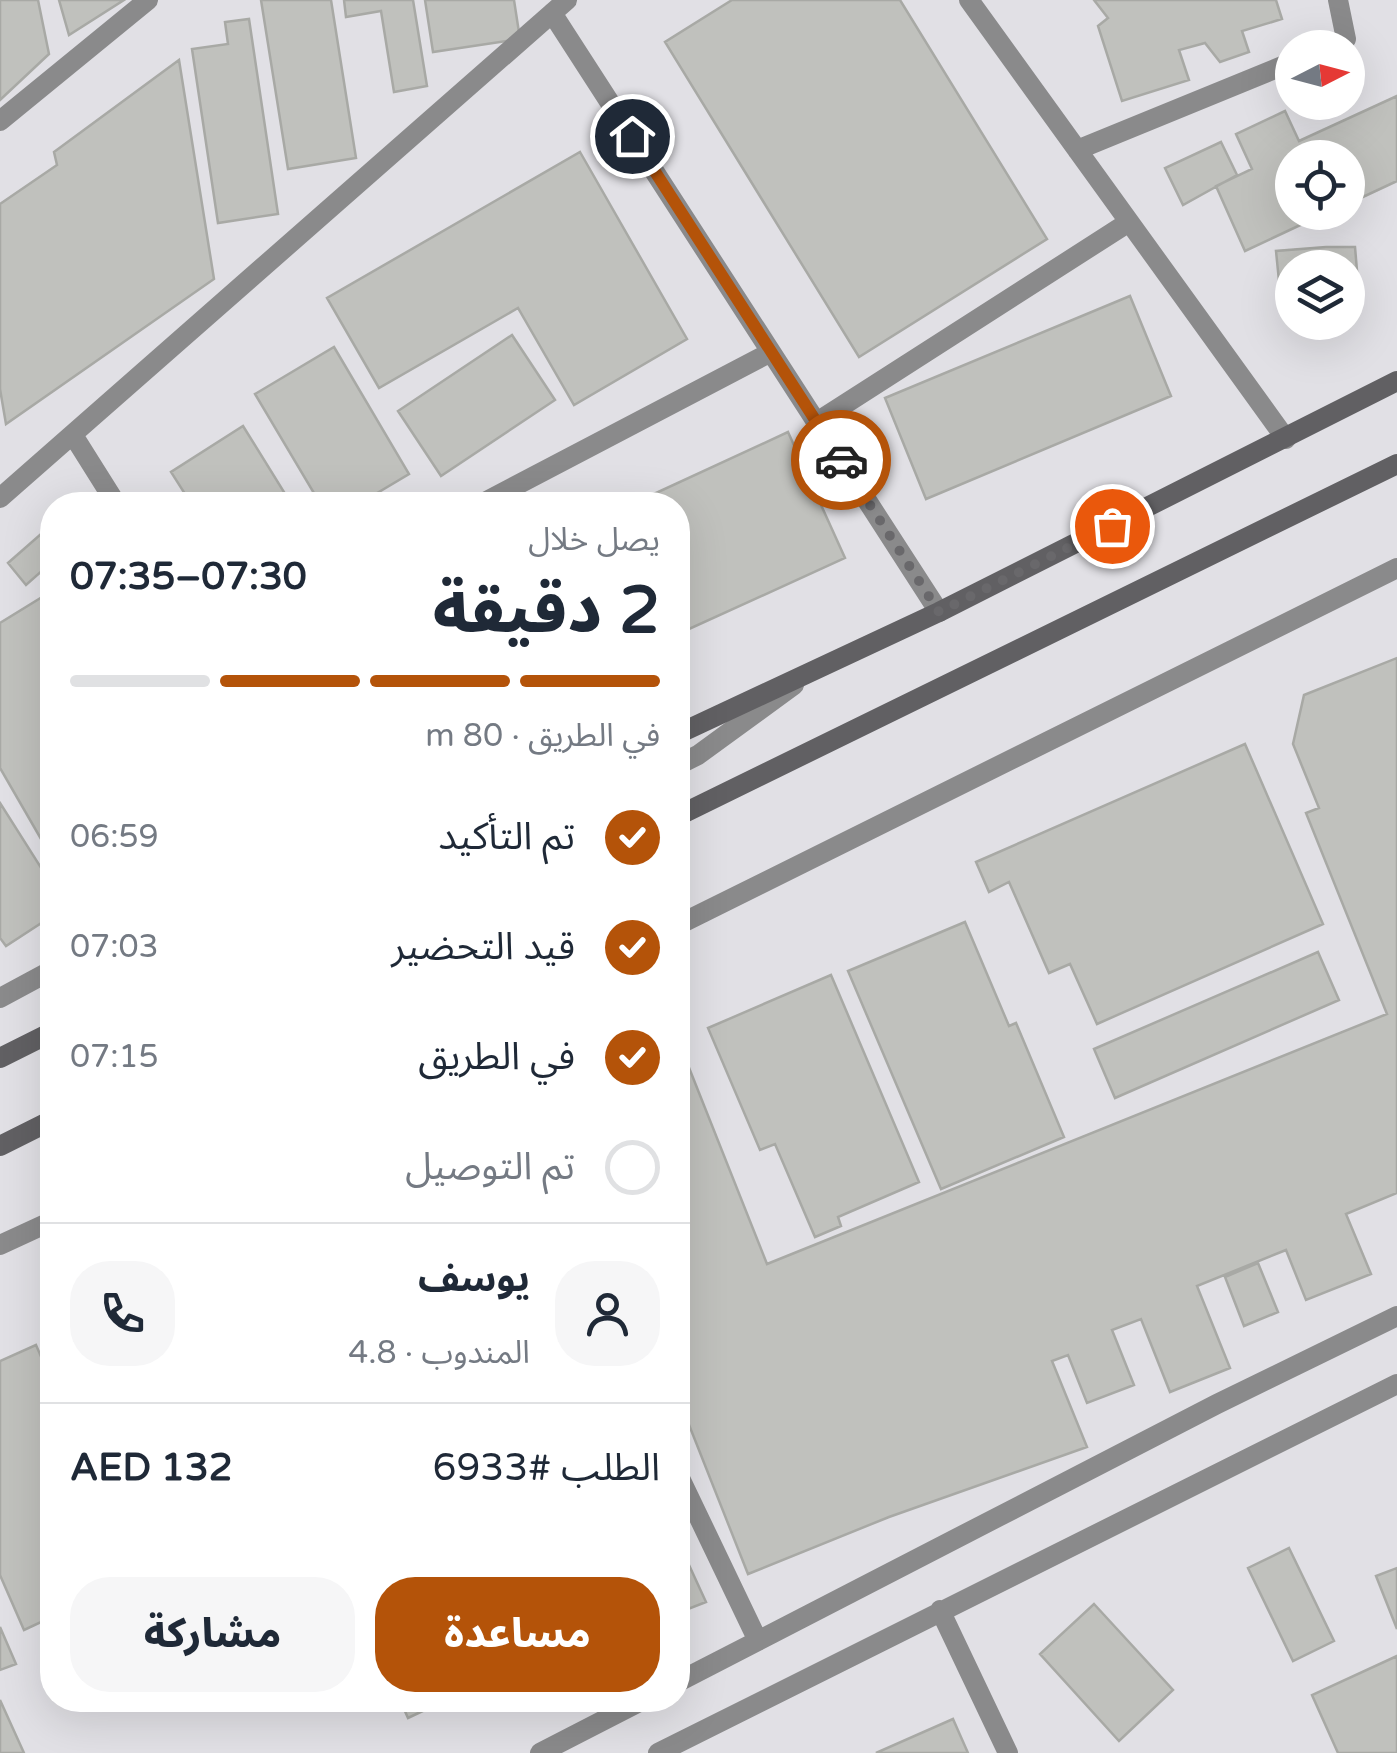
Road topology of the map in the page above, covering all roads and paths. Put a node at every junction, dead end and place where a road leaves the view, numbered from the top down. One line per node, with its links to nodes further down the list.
1 (148, 0): 7 (street)
2 (969, 0): 8 (street)
3 (1338, 0): 5 (street)
4 (560, 7): 10 (street); 13 (street)
5 (1344, 30)
6 (1275, 69): 8 (street)
7 (0, 120)
8 (1077, 150): 9 (street)
9 (1129, 222): 12 (street); 14 (street)
10 (771, 352): 12 (street); 17 (street)
11 (1397, 381): 14 (main road)
12 (817, 422): 20 (street)
13 (72, 435): 16 (street); 18 (street)
14 (1286, 439): 20 (main road)
15 (1397, 464): 24 (main road)
16 (109, 492)
17 (504, 492)
18 (0, 498)
19 (1397, 568): 25 (street)
20 (939, 612): 21 (main road)
21 (816, 670): 22 (main road); 23 (street)
22 (690, 728)
23 (690, 759)
24 (690, 810)
25 (690, 919)
26 (40, 976): 27 (street)
27 (0, 998)
28 (40, 1038): 29 (main road)
29 (0, 1058)
30 (40, 1126): 31 (main road)
31 (0, 1146)
32 (40, 1227): 33 (street)
33 (0, 1246)
34 (1397, 1316): 38 (street)
35 (1397, 1384): 37 (street)
36 (690, 1499): 38 (street)
37 (940, 1610): 42 (street); 43 (street)
38 (758, 1641): 39 (street)
39 (690, 1676)
40 (620, 1712): 41 (street)
41 (540, 1753)
42 (658, 1753)
43 (1008, 1753)

